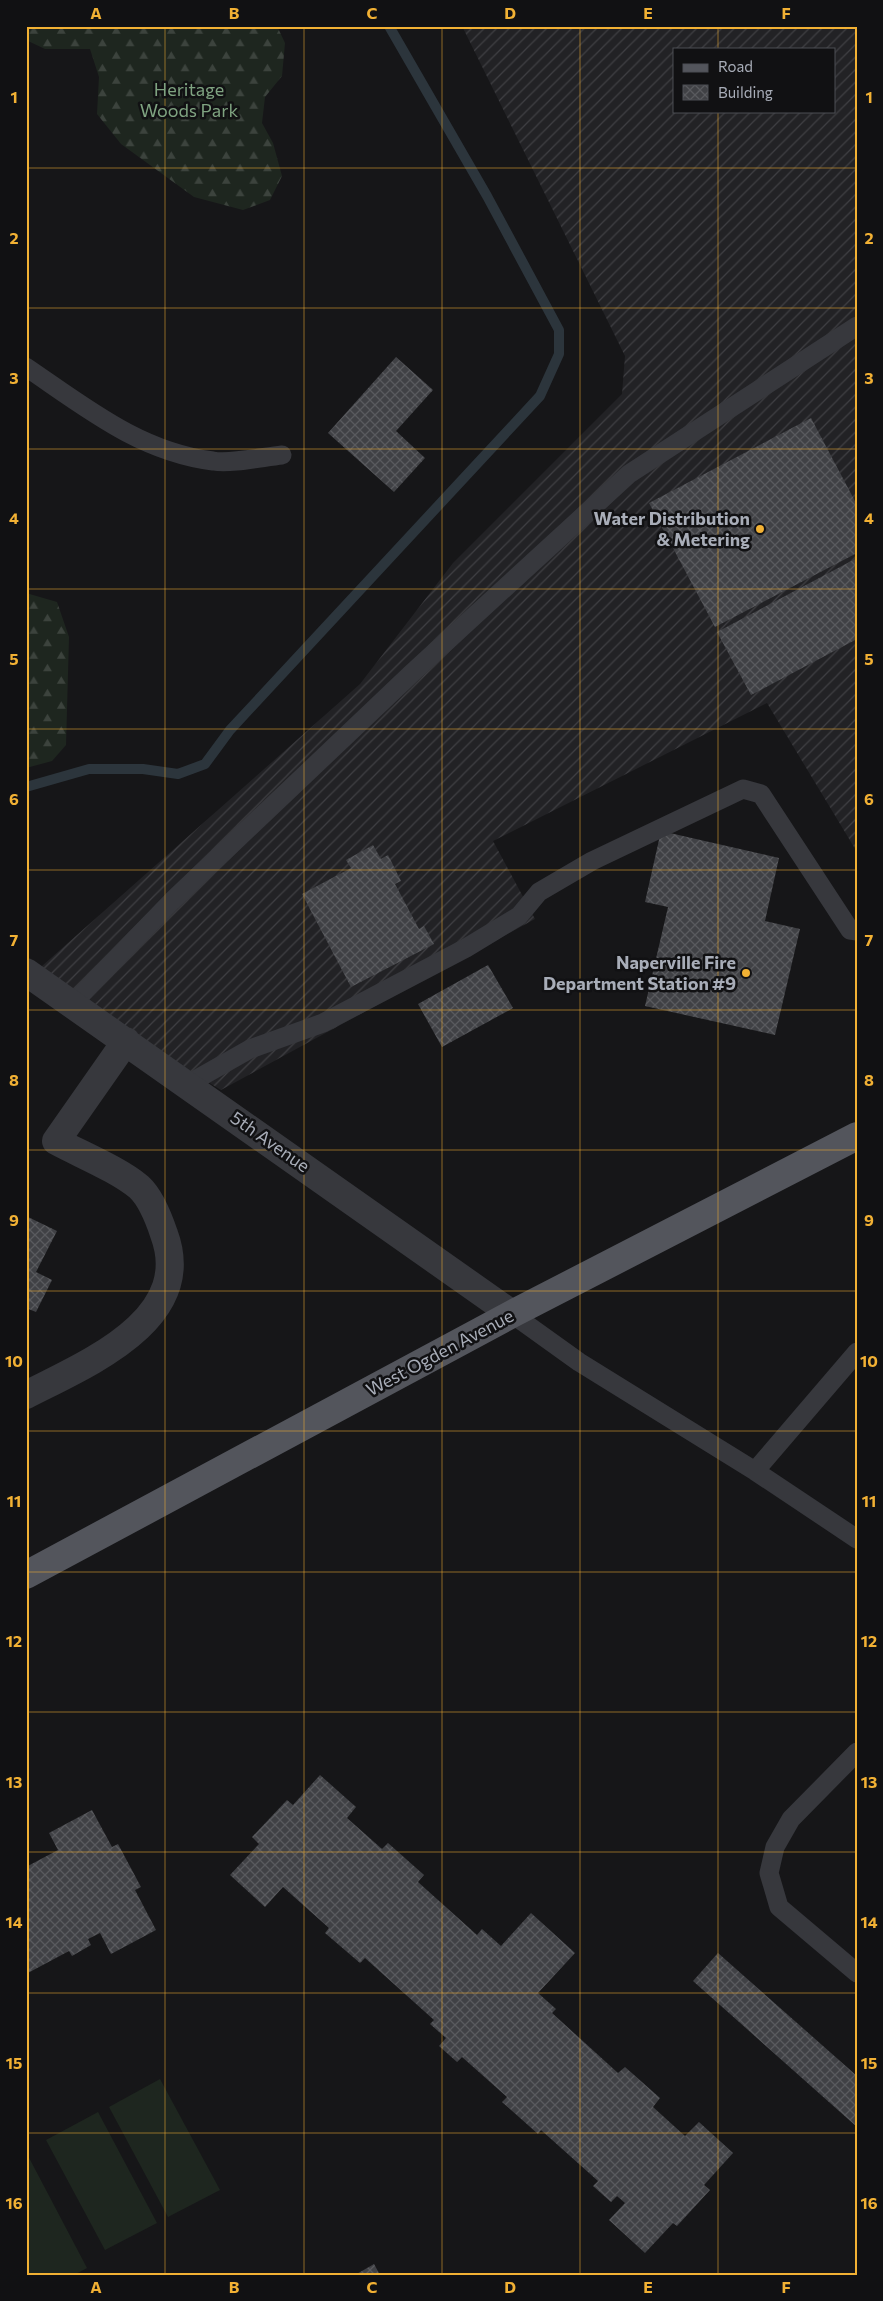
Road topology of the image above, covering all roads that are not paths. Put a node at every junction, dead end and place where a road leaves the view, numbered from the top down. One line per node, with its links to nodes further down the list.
1 (857, 326): 6 (lane)
2 (26, 367): 3 (lane)
3 (282, 455)
4 (857, 931): 8 (lane)
5 (26, 972): 6 (street, 5th Avenue)
6 (72, 1004): 7 (street, 5th Avenue)
7 (126, 1041): 8 (street, 5th Avenue); 12 (street)
8 (188, 1084): 10 (street, 5th Avenue)
9 (857, 1136): 10 (main road, West Ogden Avenue)
10 (512, 1314): 13 (lane); 15 (main road, West Ogden Avenue)
11 (857, 1352): 13 (lane)
12 (26, 1395)
13 (755, 1471): 14 (lane)
14 (857, 1539)
15 (26, 1575)
16 (857, 1752): 17 (lane)
17 (857, 1973)

